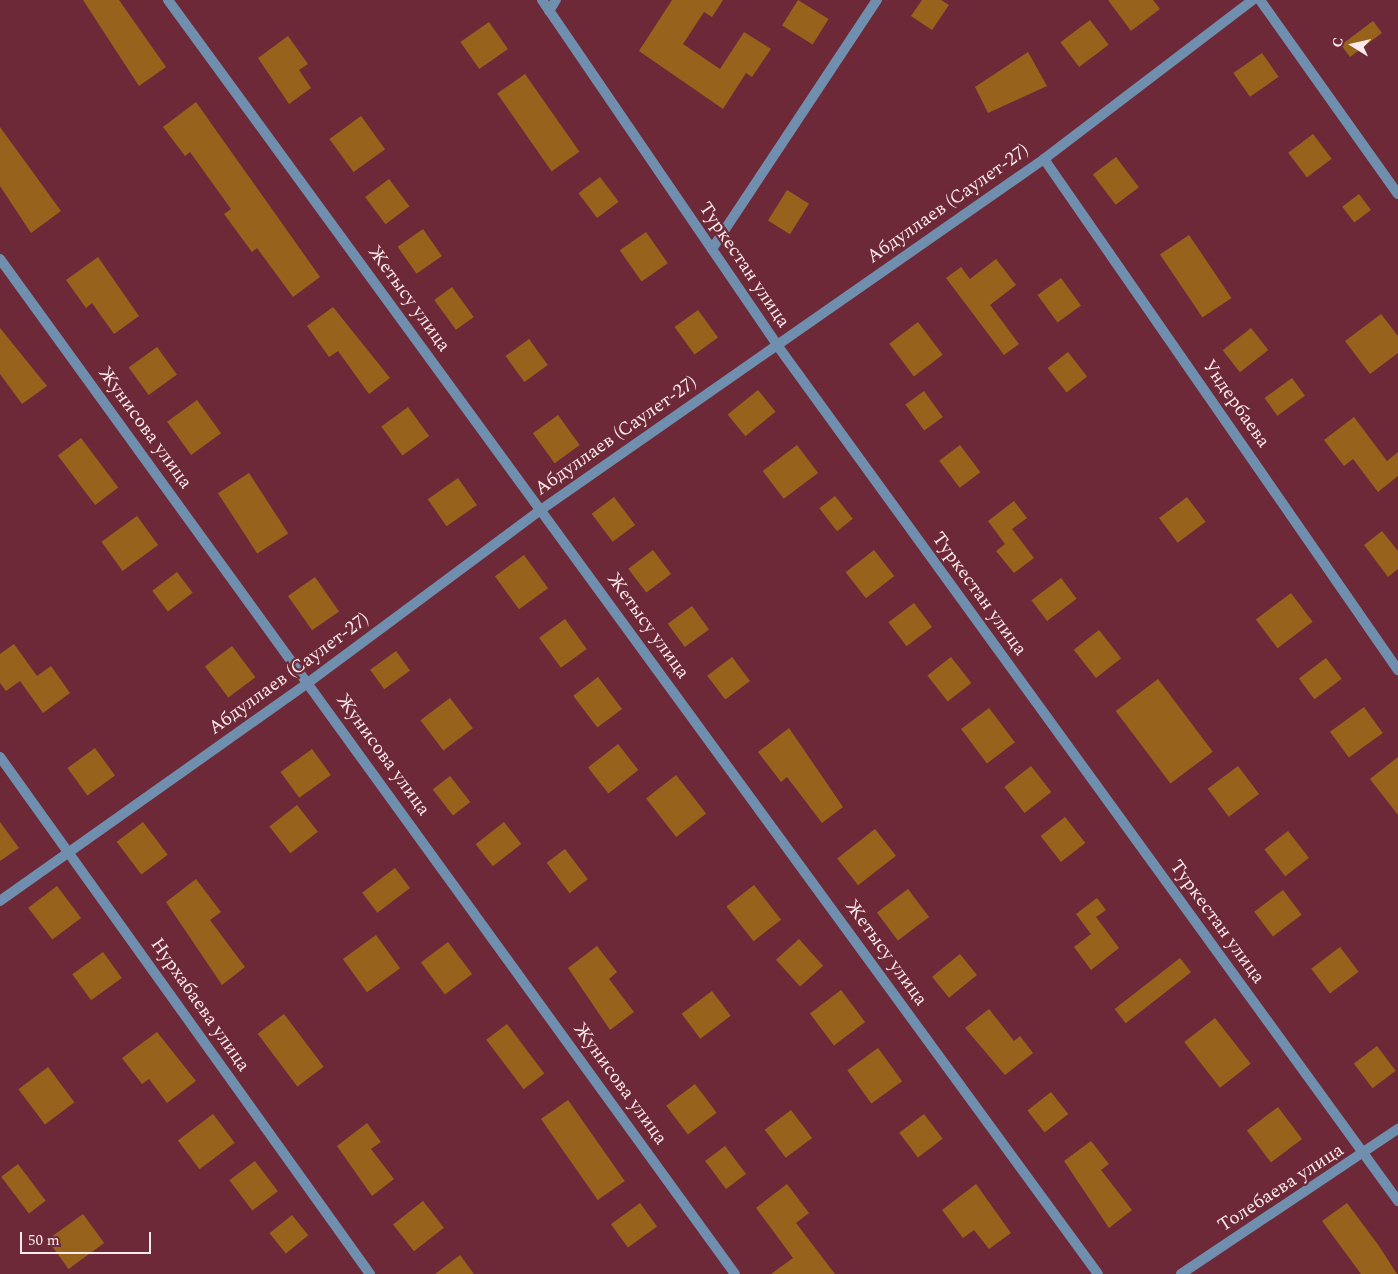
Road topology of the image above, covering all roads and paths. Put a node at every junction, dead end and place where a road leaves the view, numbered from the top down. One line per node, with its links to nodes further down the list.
1 (168, 0): 13 (street, Жетысу улица)
2 (542, 0): 7 (street, Туркестан улица)
3 (556, 0): 7 (street)
4 (877, 0): 10 (street)
5 (1253, 0): 8 (street, Абдуллаев (Саулет-27))
6 (1260, 0): 9 (street)
7 (549, 11): 10 (street, Туркестан улица)
8 (1044, 159): 12 (street, Абдуллаев (Саулет-27)); 14 (street, Ундербаева)
9 (1398, 194)
10 (712, 249): 12 (street, Туркестан улица)
11 (0, 260): 15 (street, Жунисова улица)
12 (777, 345): 13 (street, Абдуллаев (Саулет-27)); 20 (street, Туркестан улица)
13 (542, 509): 15 (street, Абдуллаев (Саулет-27)); 24 (street, Жетысу улица)
14 (1398, 670)
15 (309, 682): 17 (street, Абдуллаев (Саулет-27)); 23 (street, Жунисова улица)
16 (0, 757): 17 (street, Нурхабаева улица)
17 (70, 853): 18 (street, Абдуллаев (Саулет-27)); 22 (street, Нурхабаева улица)
18 (0, 901)
19 (1398, 1129): 20 (street, Толебаева улица)
20 (1364, 1154): 21 (street, Туркестан улица); 25 (street, Толебаева улица)
21 (1398, 1201)
22 (370, 1274)
23 (735, 1274)
24 (1098, 1274)
25 (1181, 1274)

